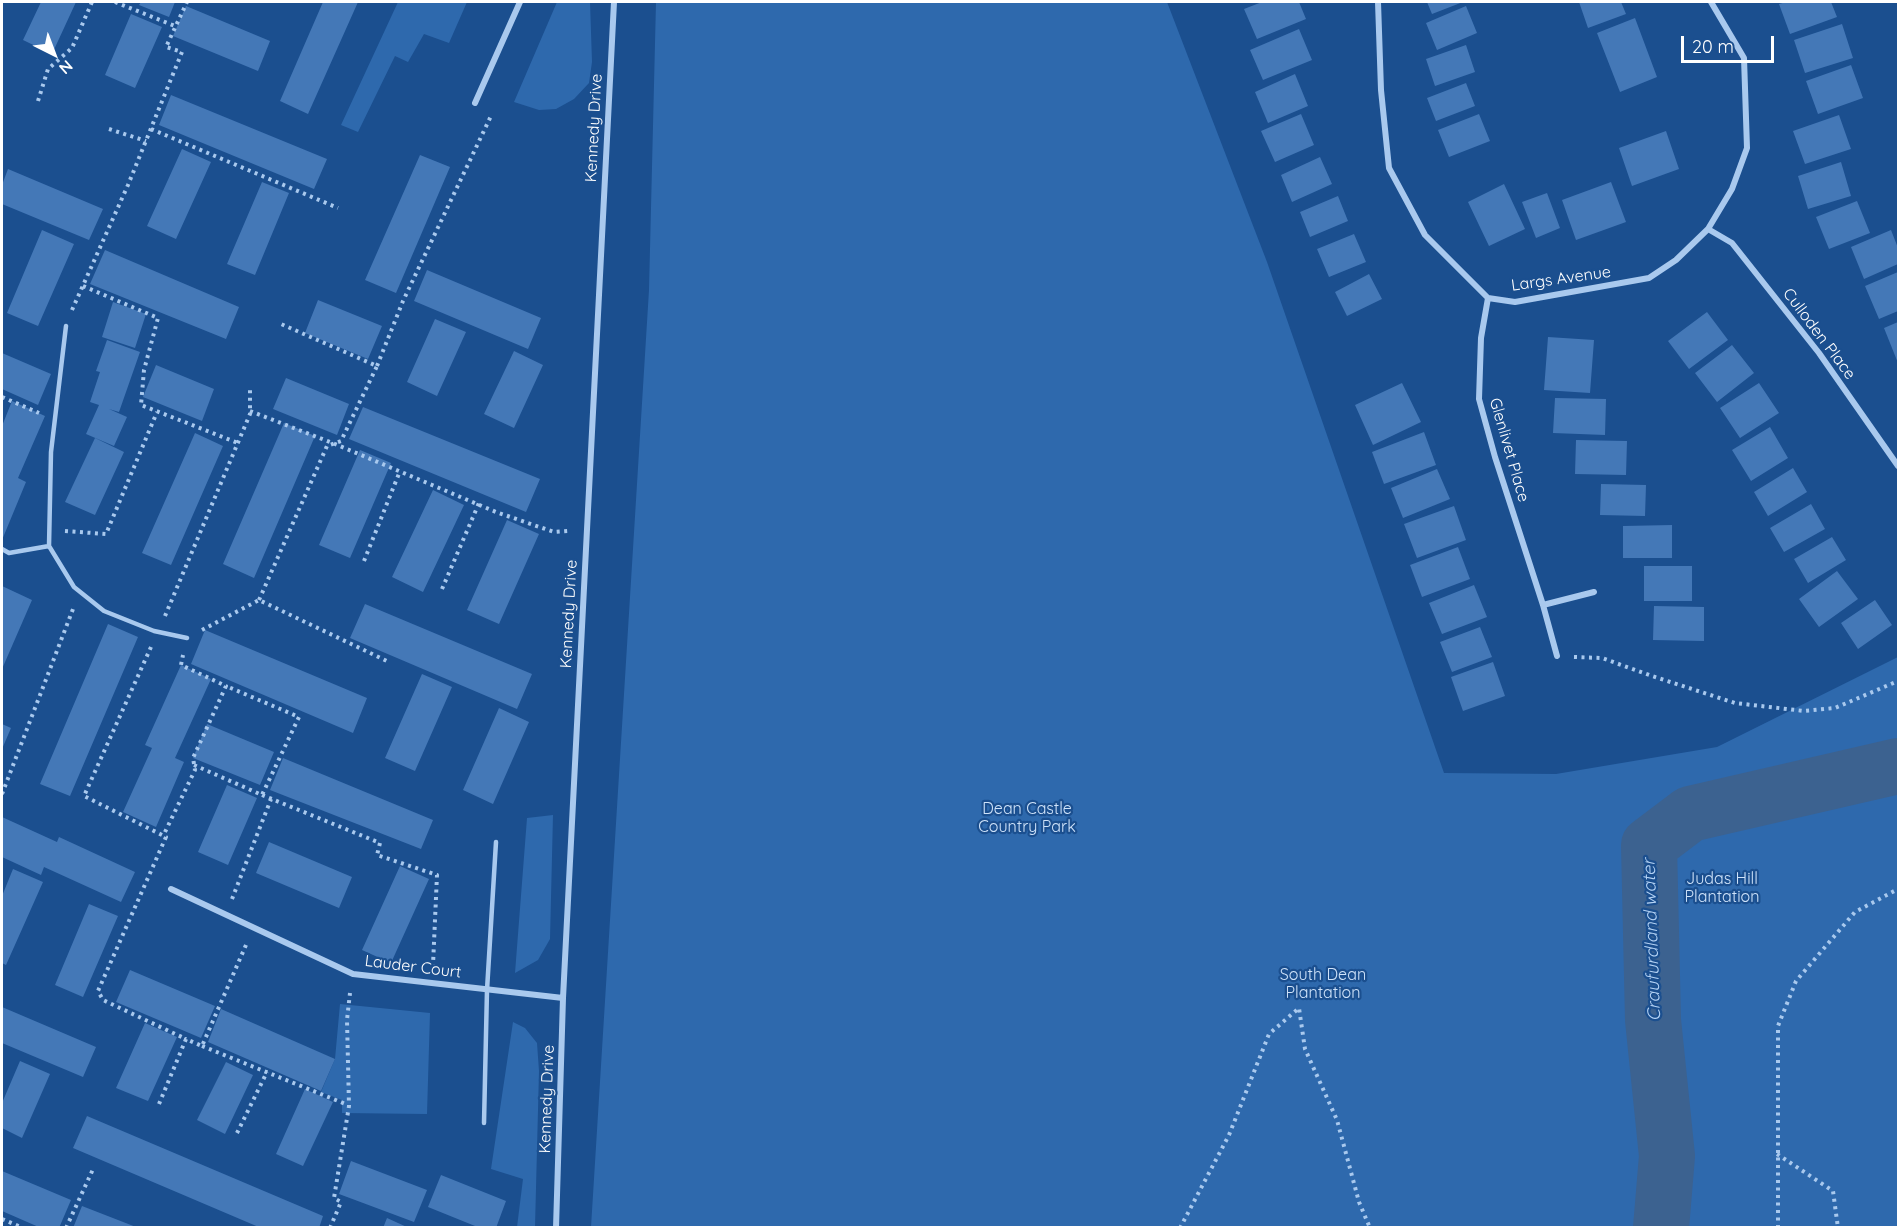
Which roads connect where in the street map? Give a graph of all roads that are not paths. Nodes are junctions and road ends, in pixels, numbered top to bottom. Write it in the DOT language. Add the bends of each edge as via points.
graph roads {
  1 [pos="520,2"];
  2 [pos="614,2"];
  3 [pos="1378,2"];
  4 [pos="1711,2"];
  5 [pos="475,103"];
  6 [pos="1708,229"];
  7 [pos="1488,298"];
  8 [pos="66,326"];
  9 [pos="1899,466"];
  10 [pos="49,546"];
  11 [pos="2,549"];
  12 [pos="1594,592"];
  13 [pos="1543,605"];
  14 [pos="187,638"];
  15 [pos="1557,656"];
  16 [pos="496,842"];
  17 [pos="171,889"];
  18 [pos="487,990"];
  19 [pos="563,998"];
  20 [pos="483,1123"];
  21 [pos="556,1227"];
  1 -- 5 [label="street"];
  2 -- 19 [label="street, Kennedy Drive"];
  3 -- 7 [label="street, Largs Avenue" via="1389,168 1425,235"];
  4 -- 6 [label="street, Largs Avenue" via="1744,58 1747,148 1732,189"];
  6 -- 7 [label="street, Largs Avenue" via="1676,260 1649,278 1515,303"];
  6 -- 9 [label="street, Culloden Place" via="1732,243 1819,353"];
  7 -- 13 [label="street, Glenlivet Place" via="1481,338 1479,399"];
  8 -- 10 [label="lane" via="51,452"];
  10 -- 11 [label="lane" via="9,553"];
  10 -- 14 [label="lane" via="74,587 104,611"];
  12 -- 13 [label="street"];
  13 -- 15 [label="street, Glenlivet Place"];
  16 -- 18 [label="lane"];
  17 -- 18 [label="street, Lauder Court" via="353,974"];
  18 -- 19 [label="street, Lauder Court"];
  18 -- 20 [label="lane"];
  19 -- 21 [label="street, Kennedy Drive"];
}
